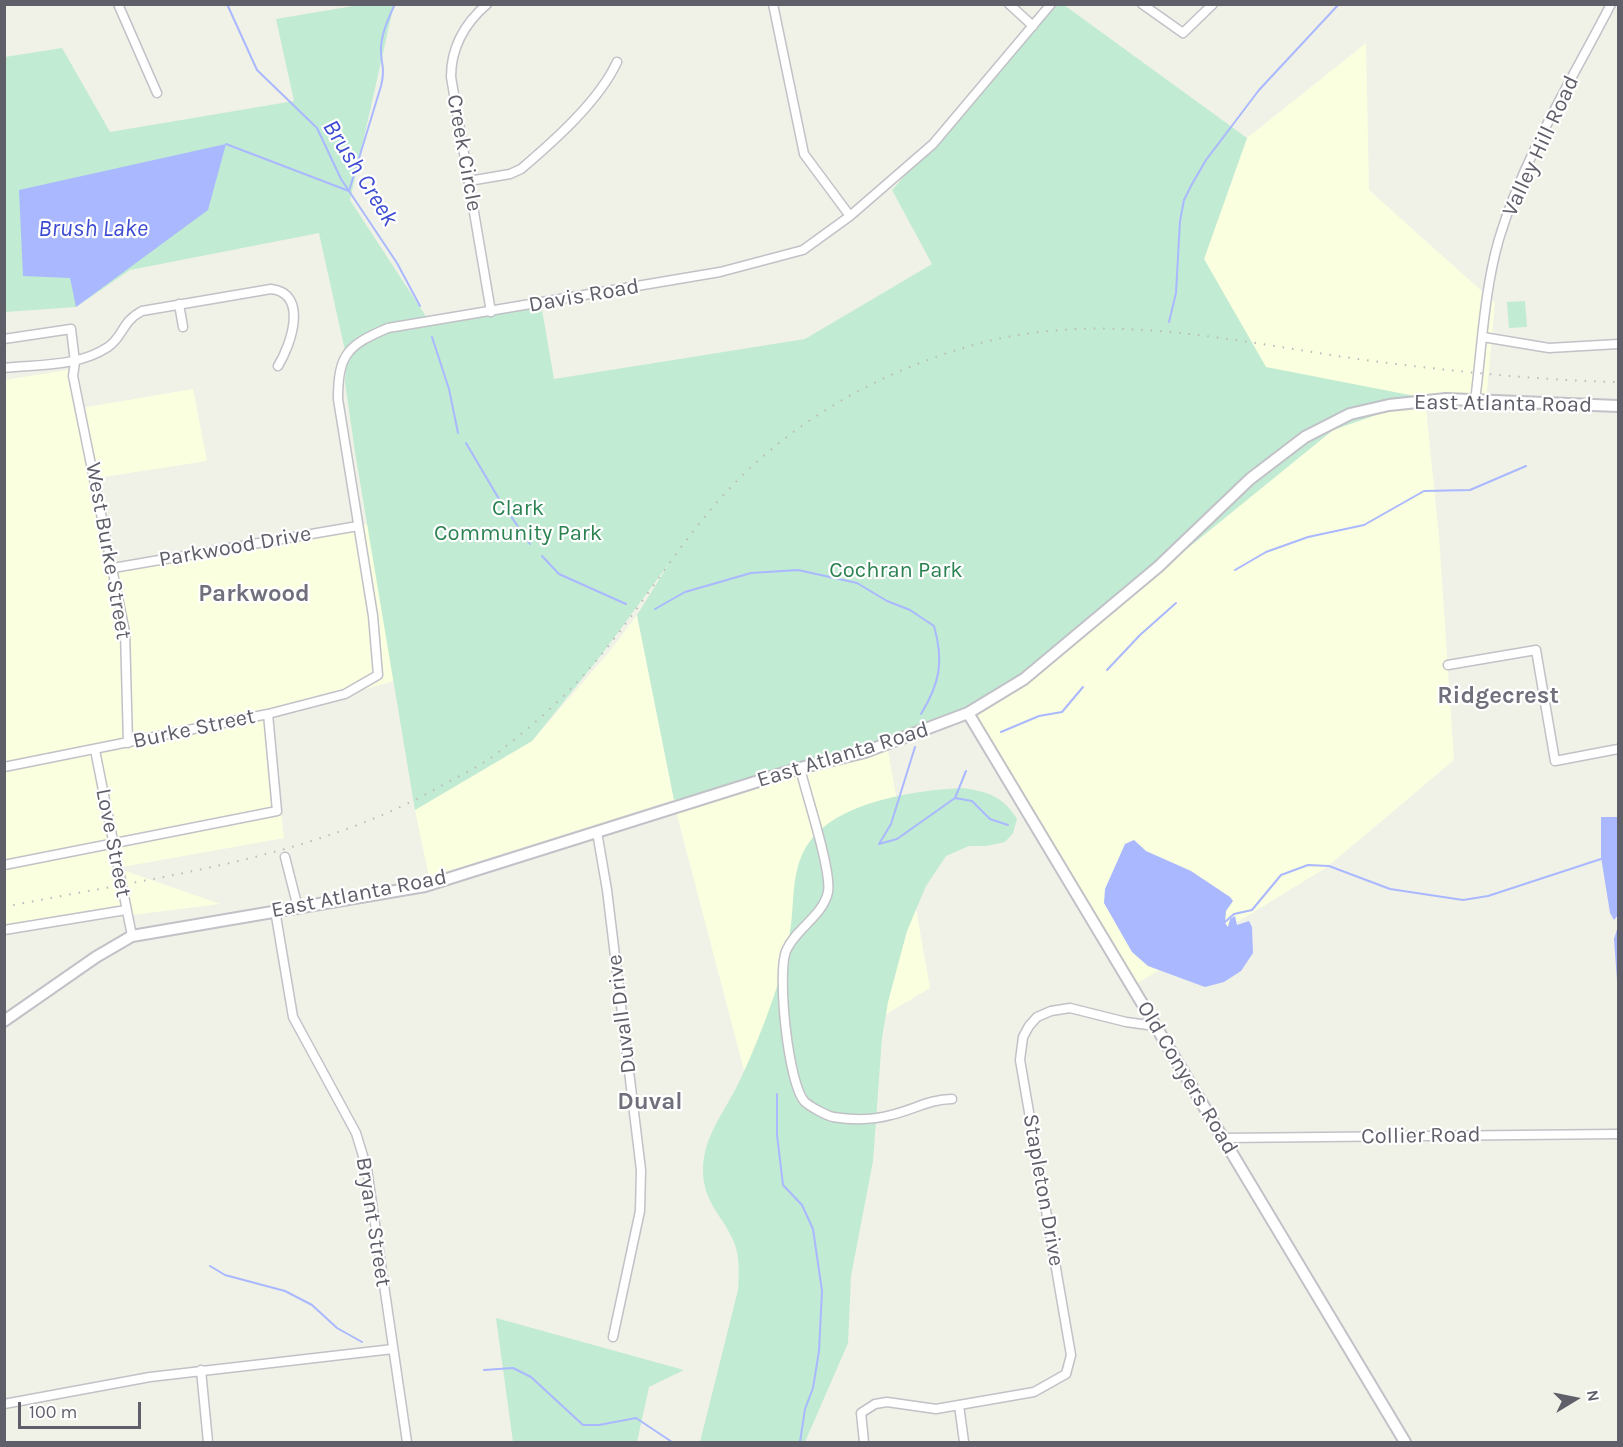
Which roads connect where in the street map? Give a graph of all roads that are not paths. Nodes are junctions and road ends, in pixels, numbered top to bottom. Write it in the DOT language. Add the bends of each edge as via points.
graph roads {
  1 [pos="117,4"];
  2 [pos="487,4"];
  3 [pos="773,4"];
  4 [pos="1009,4"];
  5 [pos="1051,4"];
  6 [pos="1142,4"];
  7 [pos="1213,4"];
  8 [pos="1611,4"];
  9 [pos="477,8"];
  10 [pos="1033,26"];
  11 [pos="617,62"];
  12 [pos="157,93"];
  13 [pos="470,181"];
  14 [pos="850,216"];
  15 [pos="179,304"];
  16 [pos="491,312"];
  17 [pos="183,327"];
  18 [pos="1484,337"];
  19 [pos="4,339"];
  20 [pos="1618,344"];
  21 [pos="75,362"];
  22 [pos="278,366"];
  23 [pos="4,368"];
  24 [pos="1475,401"];
  25 [pos="1618,406"];
  26 [pos="358,526"];
  27 [pos="113,568"];
  28 [pos="1448,665"];
  29 [pos="378,675"];
  30 [pos="968,713"];
  31 [pos="268,714"];
  32 [pos="128,743"];
  33 [pos="1618,749"];
  34 [pos="95,750"];
  35 [pos="4,767"];
  36 [pos="800,768"];
  37 [pos="597,832"];
  38 [pos="113,846"];
  39 [pos="285,857"];
  40 [pos="4,866"];
  41 [pos="298,908"];
  42 [pos="126,910"];
  43 [pos="275,910"];
  44 [pos="4,930"];
  45 [pos="132,936"];
  46 [pos="4,1022"];
  47 [pos="1155,1026"];
  48 [pos="952,1099"];
  49 [pos="1618,1134"];
  50 [pos="1224,1138"];
  51 [pos="613,1337"];
  52 [pos="393,1349"];
  53 [pos="201,1370"];
  54 [pos="4,1404"];
  55 [pos="958,1405"];
  56 [pos="208,1443"];
  57 [pos="407,1443"];
  58 [pos="864,1443"];
  59 [pos="964,1443"];
  60 [pos="1405,1443"];
  1 -- 12 [label="street"];
  2 -- 9 [label="street, Creek Circle"];
  3 -- 14 [label="street" via="804,154"];
  4 -- 10 [label="street"];
  5 -- 10 [label="street, Davis Road"];
  6 -- 7 [label="street" via="1183,33"];
  8 -- 18 [label="street, Valley Hill Road" via="1527,167 1507,216 1490,277"];
  9 -- 13 [label="street, Creek Circle" via="458,40 451,66"];
  10 -- 14 [label="street, Davis Road" via="933,144"];
  11 -- 13 [label="street" via="596,95 521,169"];
  13 -- 16 [label="street, Creek Circle"];
  14 -- 16 [label="street, Davis Road" via="803,250 720,272"];
  15 -- 17 [label="street"];
  15 -- 21 [label="street" via="155,307 132,316 108,347"];
  15 -- 22 [label="street" via="282,290 291,298 293,330 289,348"];
  16 -- 26 [label="street, Davis Road" via="388,328 360,340 344,356 338,374 338,399"];
  18 -- 20 [label="street" via="1549,348"];
  18 -- 24 [label="street, Valley Hill Road"];
  19 -- 21 [label="street, West Burke Street" via="71,329"];
  21 -- 23 [label="street"];
  21 -- 27 [label="street, West Burke Street" via="73,376"];
  24 -- 25 [label="street, East Atlanta Road"];
  24 -- 30 [label="street, East Atlanta Road" via="1422,401 1371,408 1305,437 1250,479 1158,567 1024,679"];
  26 -- 27 [label="street, Parkwood Drive"];
  26 -- 29 [label="street, Davis Road"];
  27 -- 32 [label="street, West Burke Street" via="126,642"];
  28 -- 33 [label="street" via="1536,650 1555,761"];
  29 -- 31 [label="street, Burke Street" via="345,694"];
  30 -- 36 [label="street, East Atlanta Road" via="865,752"];
  30 -- 47 [label="street, Old Conyers Road"];
  31 -- 32 [label="street, Burke Street"];
  31 -- 38 [label="street" via="277,811"];
  32 -- 34 [label="street, Burke Street"];
  34 -- 35 [label="street, Burke Street"];
  34 -- 38 [label="street, Love Street"];
  36 -- 37 [label="street, East Atlanta Road"];
  36 -- 48 [label="street" via="827,869 828,891 824,902 793,937 783,965 782,996 793,1072 804,1101 830,1117 866,1120 936,1099"];
  37 -- 41 [label="street, East Atlanta Road" via="425,886"];
  37 -- 51 [label="street, Duvall Drive" via="641,1170 638,1223"];
  38 -- 40 [label="street"];
  38 -- 42 [label="street, Love Street"];
  39 -- 41 [label="street"];
  41 -- 43 [label="street, East Atlanta Road"];
  42 -- 44 [label="street"];
  42 -- 45 [label="street, Love Street"];
  43 -- 45 [label="street, East Atlanta Road"];
  43 -- 52 [label="street, Bryant Street" via="293,1017 356,1133 367,1169"];
  45 -- 46 [label="street, East Atlanta Road"];
  47 -- 50 [label="street, Old Conyers Road"];
  47 -- 55 [label="street, Stapleton Drive" via="1070,1008 1036,1017 1023,1037 1020,1060 1071,1355 1066,1374 1034,1392"];
  49 -- 50 [label="street, Collier Road"];
  50 -- 60 [label="street, Old Conyers Road"];
  52 -- 53 [label="street"];
  52 -- 57 [label="street, Bryant Street"];
  53 -- 54 [label="street"];
  53 -- 56 [label="street"];
  55 -- 58 [label="street, Stapleton Drive" via="936,1409 875,1404 861,1413"];
  55 -- 59 [label="street"];
}
